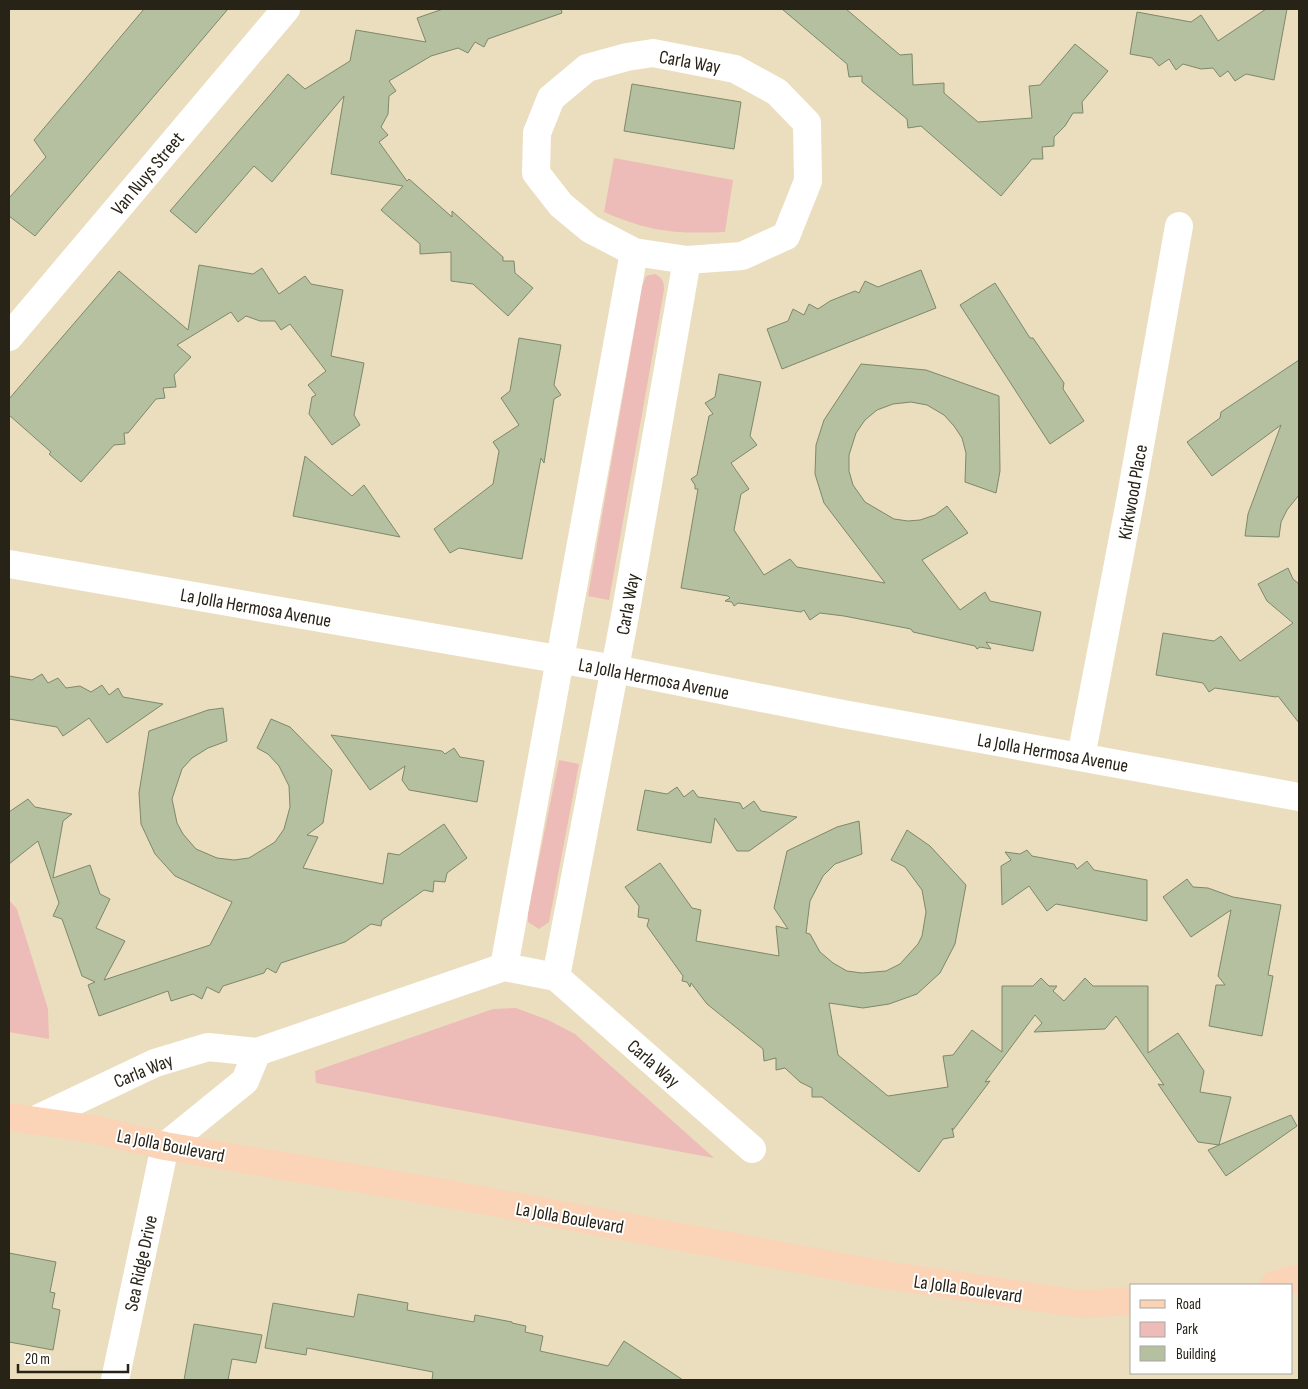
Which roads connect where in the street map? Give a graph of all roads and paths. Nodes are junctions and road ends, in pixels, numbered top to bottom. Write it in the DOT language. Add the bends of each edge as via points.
graph roads {
  1 [pos="286,9"];
  2 [pos="1179,226"];
  3 [pos="634,252"];
  4 [pos="687,260"];
  5 [pos="9,337"];
  6 [pos="9,564"];
  7 [pos="561,660"];
  8 [pos="615,669"];
  9 [pos="1081,756"];
  10 [pos="1299,797"];
  11 [pos="504,967"];
  12 [pos="556,977"];
  13 [pos="257,1052"];
  14 [pos="9,1117"];
  15 [pos="35,1120"];
  16 [pos="165,1146"];
  17 [pos="752,1149"];
  18 [pos="1299,1278"];
  19 [pos="1278,1284"];
  20 [pos="1130,1301"];
  21 [pos="115,1380"];
  1 -- 5 [label="street, Van Nuys Street"];
  2 -- 9 [label="street, Kirkwood Place"];
  3 -- 4 [label="street, Carla Way"];
  3 -- 4 [label="street, Carla Way" via="590,229 560,205 536,173 538,133 551,98 587,68 653,53 735,69 776,92 807,123 808,181 786,236 742,256"];
  3 -- 7 [label="street"];
  4 -- 8 [label="street, Carla Way"];
  6 -- 7 [label="street, La Jolla Hermosa Avenue"];
  7 -- 8 [label="street, La Jolla Hermosa Avenue"];
  7 -- 11 [label="street"];
  8 -- 9 [label="street, La Jolla Hermosa Avenue"];
  8 -- 12 [label="street, Carla Way"];
  9 -- 10 [label="street, La Jolla Hermosa Avenue"];
  11 -- 12 [label="street, Carla Way"];
  11 -- 13 [label="street, Carla Way"];
  12 -- 17 [label="street, Carla Way"];
  13 -- 15 [label="street, Carla Way" via="208,1047 155,1063"];
  13 -- 16 [label="street" via="245,1081"];
  14 -- 15 [label="main road, La Jolla Boulevard"];
  15 -- 16 [label="main road, La Jolla Boulevard" via="94,1129"];
  16 -- 20 [label="main road, La Jolla Boulevard" via="448,1194 885,1276 1082,1304"];
  16 -- 21 [label="street, Sea Ridge Drive"];
  18 -- 19 [label="main road"];
}
